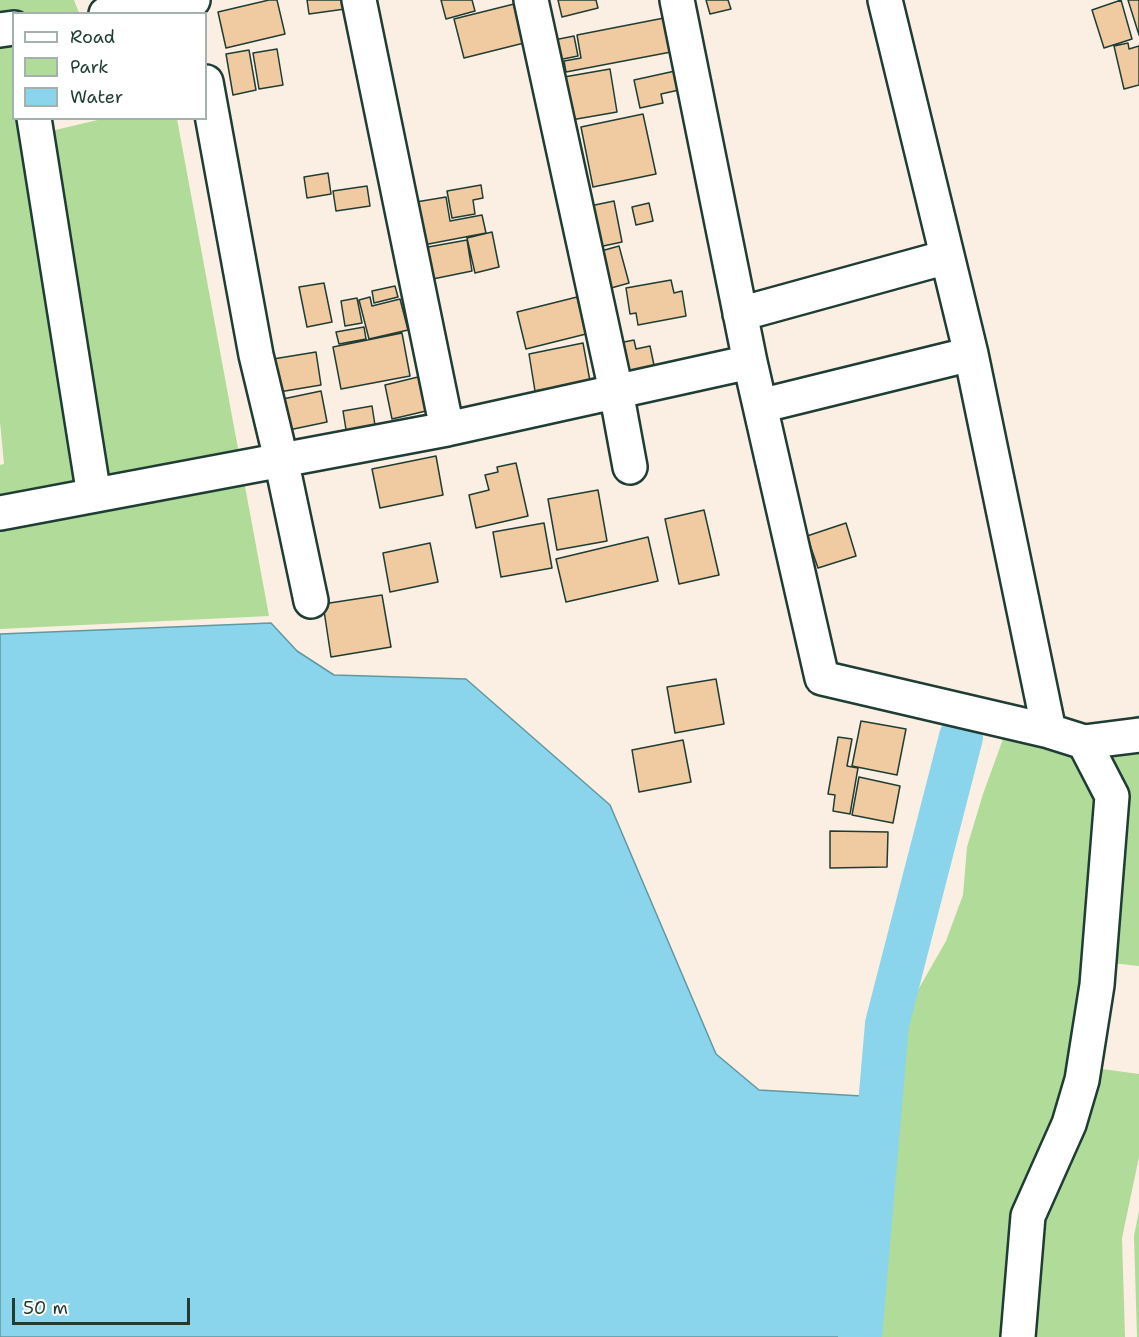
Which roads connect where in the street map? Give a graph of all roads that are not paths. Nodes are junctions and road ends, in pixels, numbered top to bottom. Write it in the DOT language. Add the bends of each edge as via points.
graph roads {
  1 [pos="192,0"];
  2 [pos="358,0"];
  3 [pos="531,0"];
  4 [pos="677,0"];
  5 [pos="885,0"];
  6 [pos="118,12"];
  7 [pos="207,87"];
  8 [pos="34,120"];
  9 [pos="947,257"];
  10 [pos="740,314"];
  11 [pos="971,354"];
  12 [pos="750,362"];
  13 [pos="616,392"];
  14 [pos="760,406"];
  15 [pos="447,429"];
  16 [pos="281,459"];
  17 [pos="630,467"];
  18 [pos="92,483"];
  19 [pos="0,513"];
  20 [pos="311,601"];
  21 [pos="1049,731"];
  22 [pos="1139,735"];
  23 [pos="1084,742"];
  24 [pos="1018,1337"];
  1 -- 6 [label="street"];
  2 -- 15 [label="street"];
  3 -- 13 [label="street"];
  4 -- 10 [label="street"];
  5 -- 9 [label="street"];
  7 -- 16 [label="street" via="256,355"];
  8 -- 18 [label="street"];
  9 -- 10 [label="street"];
  9 -- 11 [label="street"];
  10 -- 12 [label="street"];
  11 -- 14 [label="street"];
  11 -- 21 [label="street"];
  12 -- 13 [label="street"];
  12 -- 14 [label="street"];
  13 -- 15 [label="street"];
  13 -- 17 [label="street"];
  14 -- 21 [label="street" via="822,678"];
  15 -- 16 [label="street"];
  16 -- 19 [label="street"];
  16 -- 20 [label="street"];
  21 -- 23 [label="street"];
  22 -- 23 [label="street"];
  23 -- 24 [label="street" via="1112,796 1097,985 1076,1102 1028,1216"];
}
